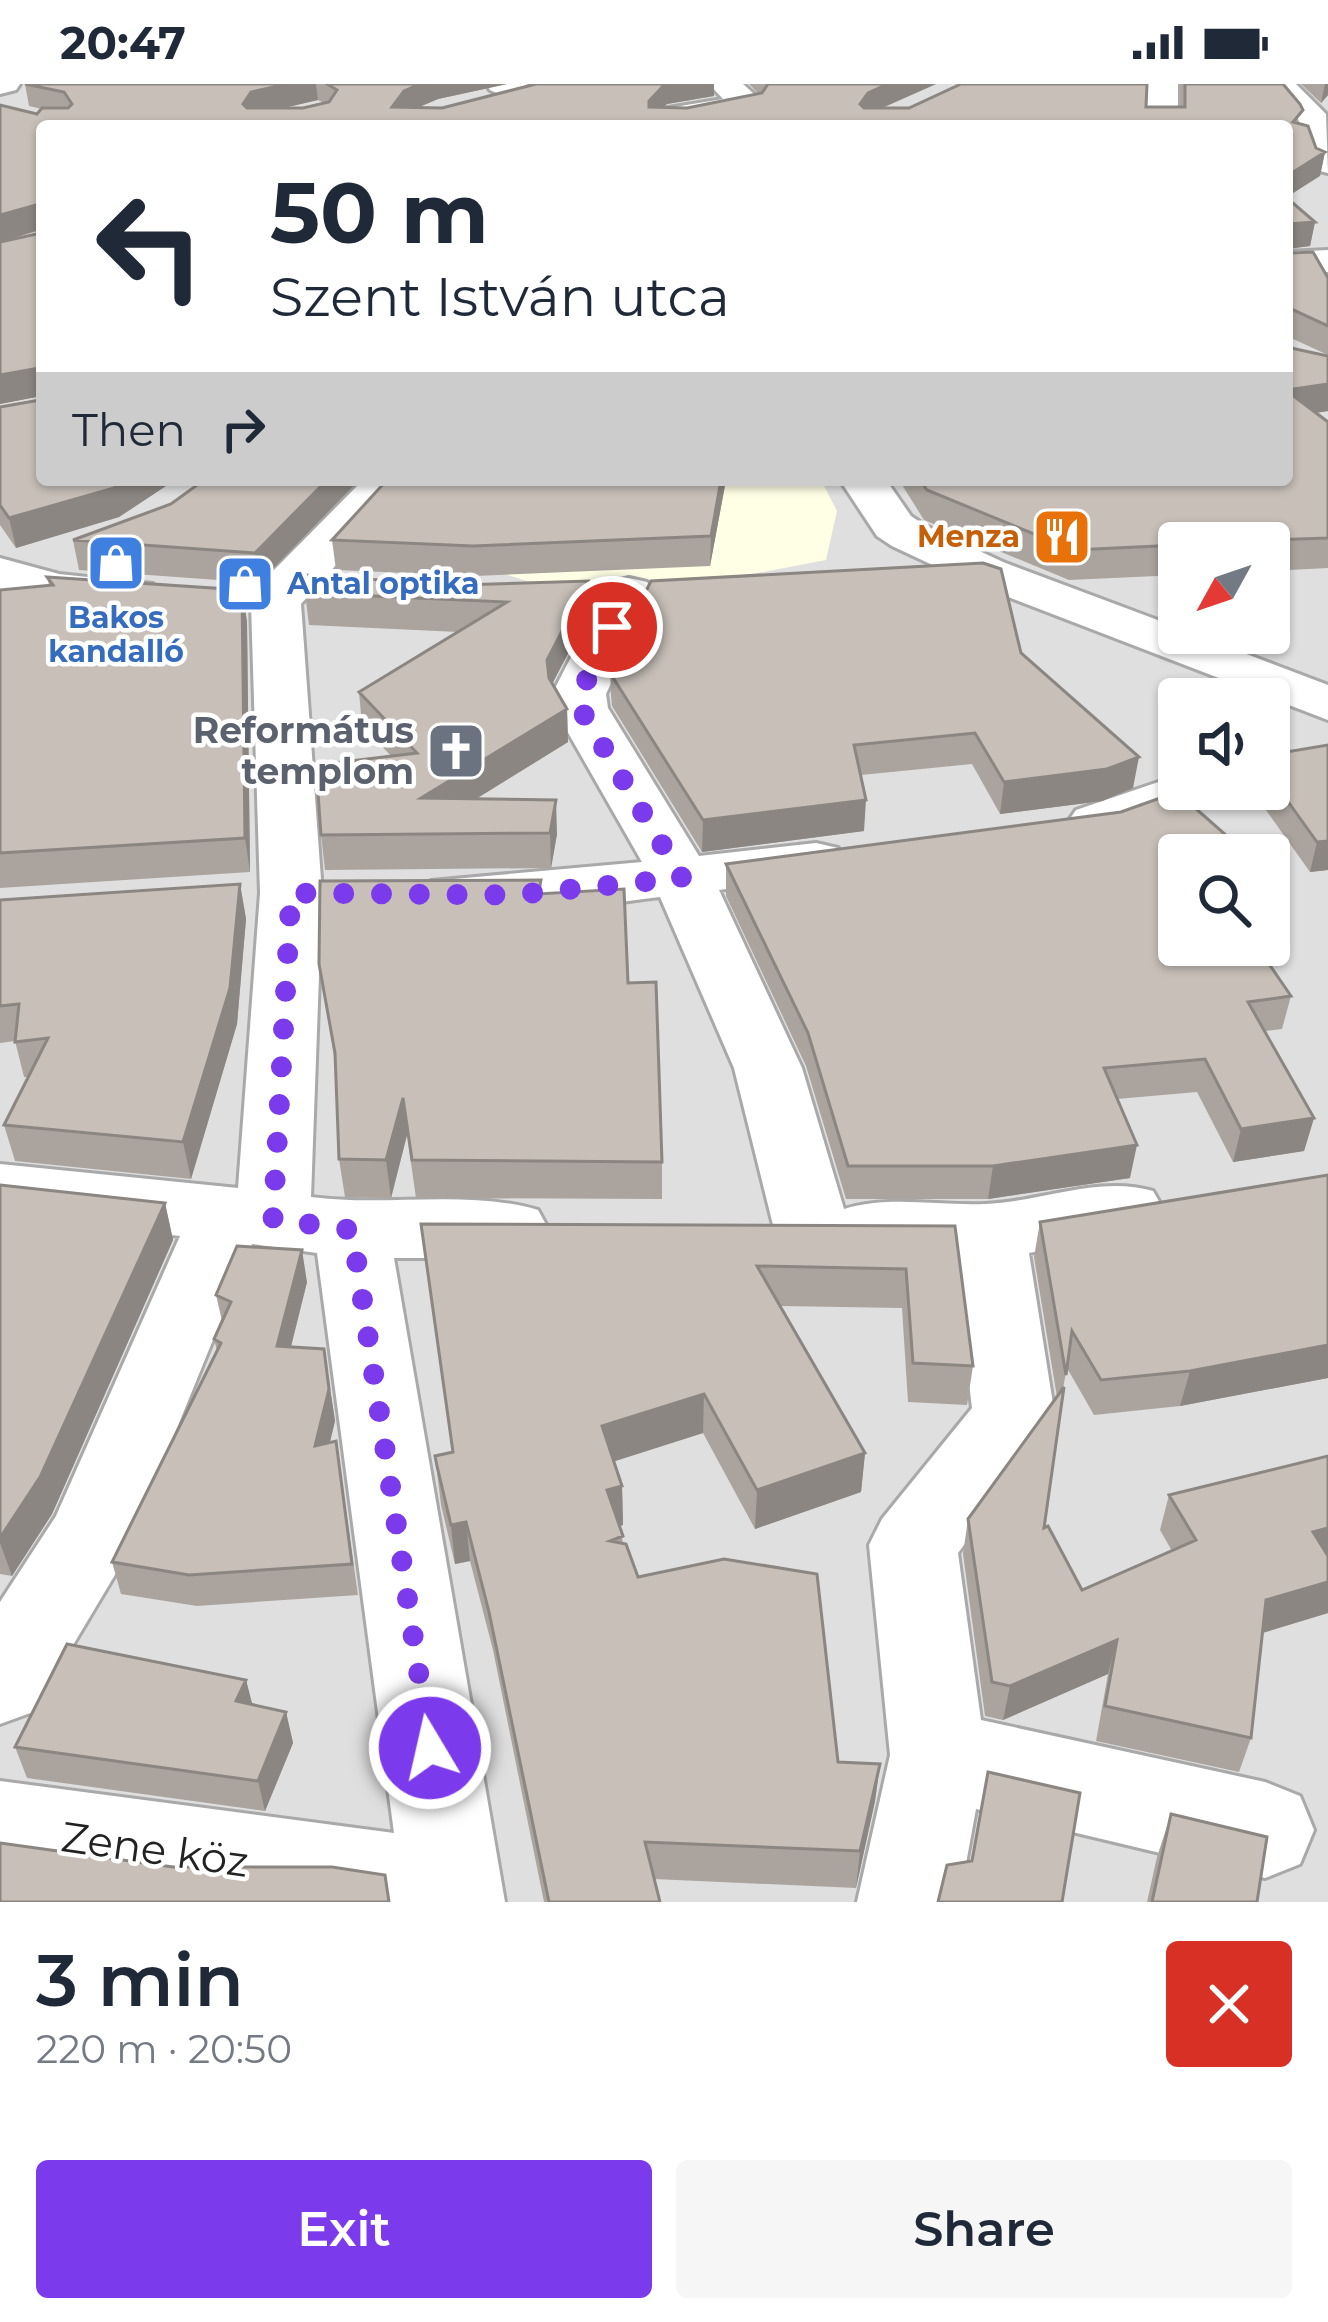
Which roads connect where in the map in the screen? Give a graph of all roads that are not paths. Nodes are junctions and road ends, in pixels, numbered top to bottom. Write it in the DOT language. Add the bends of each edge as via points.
graph roads {
  1 [pos="569,84"];
  2 [pos="724,84"];
  3 [pos="1163,84"];
  4 [pos="1279,84"];
  5 [pos="510,89"];
  6 [pos="476,105"];
  7 [pos="580,120"];
  8 [pos="674,120"];
  9 [pos="1162,120"];
  10 [pos="1328,163"];
  11 [pos="1328,261"];
  12 [pos="1293,263"];
  13 [pos="382,486"];
  14 [pos="867,486"];
  15 [pos="78,548"];
  16 [pos="986,572"];
  17 [pos="0,573"];
  18 [pos="877,575"];
  19 [pos="342,591"];
  20 [pos="629,592"];
  21 [pos="246,597"];
  22 [pos="1223,678"];
  23 [pos="1290,717"];
  24 [pos="1322,736"];
  25 [pos="1158,803"];
  26 [pos="1046,830"];
  27 [pos="864,854"];
  28 [pos="682,878"];
  29 [pos="318,894"];
  30 [pos="0,1190"];
  31 [pos="1187,1201"];
  32 [pos="250,1216"];
  33 [pos="582,1229"];
  34 [pos="352,1230"];
  35 [pos="988,1232"];
  36 [pos="0,1682"];
  37 [pos="938,1755"];
  38 [pos="0,1828"];
  39 [pos="1265,1830"];
  40 [pos="453,1896"];
  41 [pos="908,1902"];
  1 -- 5 [label="street"];
  2 -- 8 [label="street" via="749,104"];
  3 -- 9 [label="street"];
  4 -- 10 [label="street" via="1316,121"];
  5 -- 6 [label="street"];
  5 -- 7 [label="street"];
  11 -- 12 [label="street"];
  13 -- 21 [label="street"];
  14 -- 16 [label="street" via="894,526"];
  15 -- 17 [label="street"];
  16 -- 18 [label="street"];
  16 -- 22 [label="street"];
  17 -- 21 [label="street" via="56,589"];
  19 -- 21 [label="street"];
  20 -- 28 [label="street" via="580,708"];
  21 -- 29 [label="street"];
  23 -- 24 [label="street"];
  25 -- 26 [label="street" via="1114,821"];
  27 -- 28 [label="street"];
  28 -- 29 [label="street" via="512,895"];
  28 -- 35 [label="street" via="768,1068 778,1229"];
  29 -- 32 [label="street"];
  30 -- 32 [label="street"];
  31 -- 35 [label="street"];
  32 -- 34 [label="street"];
  32 -- 36 [label="street" via="91,1537"];
  33 -- 34 [label="street"];
  34 -- 40 [label="street"];
  35 -- 37 [label="street" via="1014,1417 913,1545"];
  37 -- 39 [label="street"];
  37 -- 41 [label="street"];
  38 -- 40 [label="street, Zene köz"];
}
